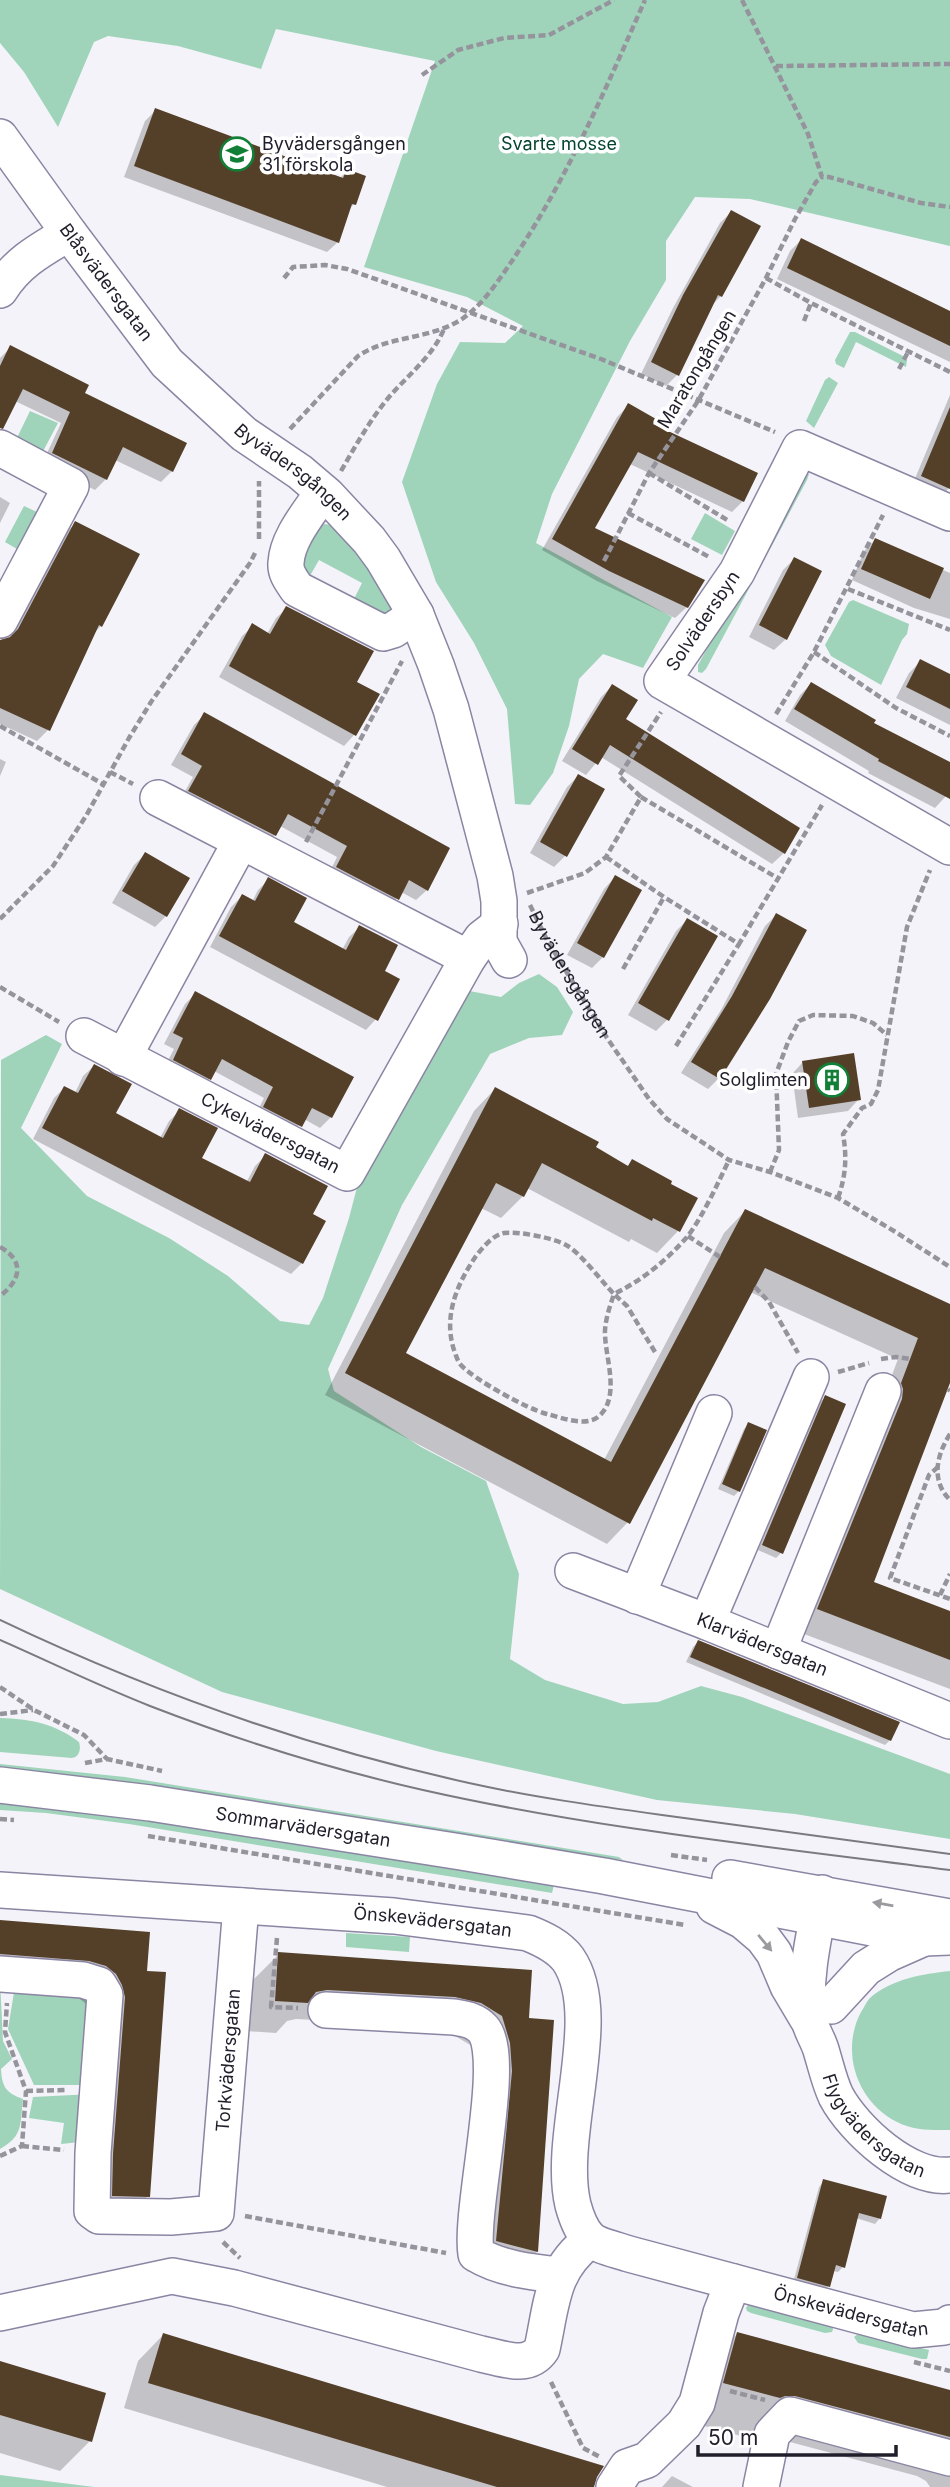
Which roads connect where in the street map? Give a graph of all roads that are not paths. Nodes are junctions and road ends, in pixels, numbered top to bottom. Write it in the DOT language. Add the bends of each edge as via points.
graph roads {
  1 [pos="0,137"];
  2 [pos="69,233"];
  3 [pos="0,290"];
  4 [pos="224,417"];
  5 [pos="0,449"];
  6 [pos="330,485"];
  7 [pos="950,513"];
  8 [pos="0,620"];
  9 [pos="404,623"];
  10 [pos="144,790"];
  11 [pos="241,841"];
  12 [pos="947,846"];
  13 [pos="499,924"];
  14 [pos="468,958"];
  15 [pos="509,960"];
  16 [pos="84,1036"];
  17 [pos="123,1058"];
  18 [pos="811,1377"];
  19 [pos="883,1391"];
  20 [pos="714,1413"];
  21 [pos="573,1571"];
  22 [pos="637,1596"];
  23 [pos="706,1622"];
  24 [pos="778,1651"];
  25 [pos="950,1721"];
  26 [pos="0,1785"];
  27 [pos="604,1876"];
  28 [pos="0,1890"];
  29 [pos="688,1894"];
  30 [pos="241,1906"];
  31 [pos="832,1908"];
  32 [pos="941,1930"];
  33 [pos="4,1974"];
  34 [pos="326,2010"];
  35 [pos="820,2024"];
  36 [pos="950,2175"];
  37 [pos="590,2240"];
  38 [pos="559,2275"];
  39 [pos="733,2282"];
  40 [pos="0,2313"];
  41 [pos="948,2330"];
  42 [pos="950,2458"];
  43 [pos="621,2477"];
  44 [pos="761,2487"];
  1 -- 2 [label="street, Blåsvädersgatan"];
  2 -- 3 [label="street" via="28,257"];
  2 -- 4 [label="street, Blåsvädersgatan" via="167,363"];
  4 -- 6 [label="street, Byvädersgången" via="278,445"];
  5 -- 8 [label="street" via="71,486"];
  6 -- 9 [label="street, Byvädersgången" via="396,579"];
  6 -- 9 [label="street" via="289,547 285,565 289,578 297,589 374,630 383,633"];
  7 -- 12 [label="street, Solvädersbyn" via="800,448 737,572 662,681"];
  9 -- 13 [label="street, Byvädersgången" via="436,665 454,722 495,876"];
  10 -- 11 [label="street"];
  11 -- 14 [label="street"];
  11 -- 17 [label="street"];
  13 -- 14 [label="street, Cykelvädersgatan"];
  13 -- 15 [label="street, Byvädersgången" via="499,942"];
  14 -- 17 [label="street, Cykelvädersgatan" via="347,1173"];
  16 -- 17 [label="street, Cykelvädersgatan"];
  18 -- 23 [label="street"];
  19 -- 24 [label="street"];
  20 -- 22 [label="street"];
  21 -- 22 [label="street, Klarvädersgatan"];
  22 -- 23 [label="street, Klarvädersgatan"];
  23 -- 24 [label="street, Klarvädersgatan"];
  24 -- 25 [label="street, Klarvädersgatan"];
  26 -- 27 [label="street, Sommarvädersgatan" via="150,1803"];
  27 -- 29 [label="street, Sommarvädersgatan"];
  27 -- 31 [label="street, Sommarvädersgatan" via="698,1873"];
  28 -- 30 [label="street, Önskevädersgatan"];
  29 -- 31 [label="street, Sommarvädersgatan"];
  29 -- 35 [label="street, one-way" via="743,1921 763,1938 788,1986"];
  30 -- 33 [label="street, Torkvädersgatan" via="205,2214 99,2216 92,2210 106,2001 99,1984"];
  30 -- 37 [label="street, Önskevädersgatan" via="394,1916 528,1933 548,1941 566,1956 577,1974 583,2025 568,2185 576,2218"];
  31 -- 32 [label="street, Sommarvädersgatan"];
  31 -- 35 [label="street, Flygvädersgatan" via="808,1987"];
  32 -- 35 [label="street" via="866,1968"];
  34 -- 38 [label="street" via="470,2019 484,2030 492,2049 475,2254 505,2267"];
  35 -- 36 [label="street, Flygvädersgatan" via="827,2073 837,2098 866,2133 896,2160 918,2171"];
  37 -- 38 [label="street" via="576,2250"];
  37 -- 39 [label="street, Önskevädersgatan"];
  38 -- 40 [label="street" via="541,2349 528,2361 481,2354 234,2287 172,2276"];
  39 -- 41 [label="street, Önskevädersgatan" via="913,2330"];
  39 -- 43 [label="street" via="697,2403 684,2424 647,2460"];
  42 -- 44 [label="street" via="790,2415 772,2434"];
}
